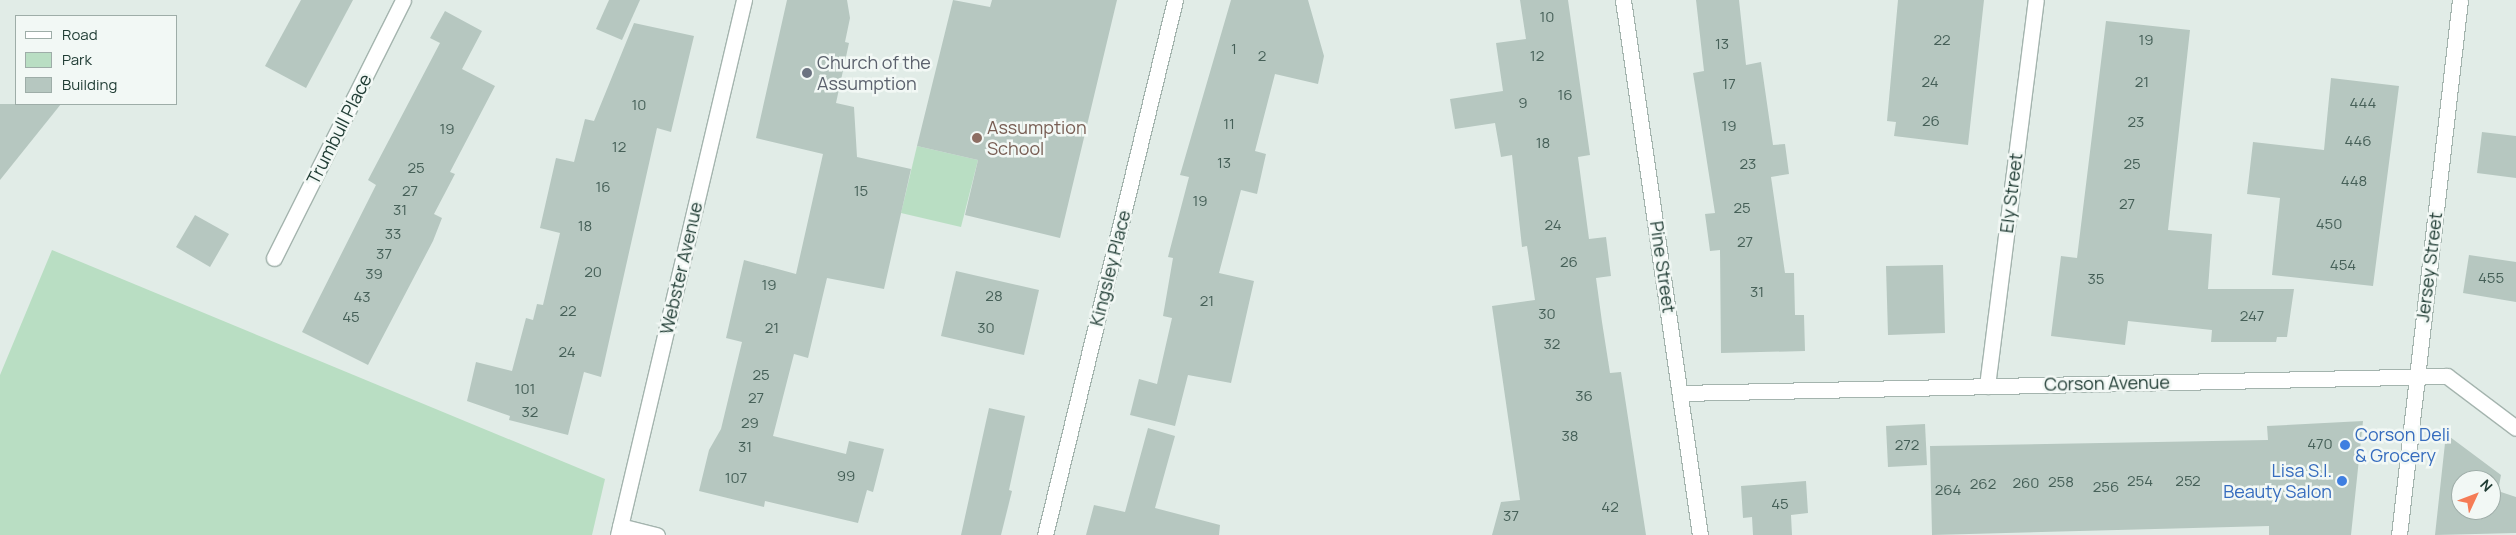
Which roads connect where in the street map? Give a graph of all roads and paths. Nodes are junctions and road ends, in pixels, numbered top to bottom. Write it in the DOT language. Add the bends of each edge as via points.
graph roads {
  1 [pos="404,0"];
  2 [pos="744,0"];
  3 [pos="1175,0"];
  4 [pos="1623,0"];
  5 [pos="2036,0"];
  6 [pos="2460,0"];
  7 [pos="274,258"];
  8 [pos="2416,376"];
  9 [pos="1987,386"];
  10 [pos="1681,392"];
  11 [pos="2516,428"];
  12 [pos="619,531"];
  13 [pos="657,535"];
  14 [pos="1045,535"];
  15 [pos="1700,535"];
  16 [pos="2398,535"];
  1 -- 7 [label="street, Trumbull Place"];
  2 -- 12 [label="street, Webster Avenue"];
  3 -- 14 [label="street, Kingsley Place"];
  4 -- 10 [label="street, Pine Street"];
  5 -- 9 [label="street, Ely Street"];
  6 -- 8 [label="street, Jersey Street"];
  8 -- 9 [label="street, Corson Avenue"];
  8 -- 11 [label="street, Corson Avenue" via="2447,376"];
  8 -- 16 [label="street, Jersey Street"];
  9 -- 10 [label="street, Corson Avenue"];
  10 -- 15 [label="street, Pine Street"];
  12 -- 13 [label="street"];
}
